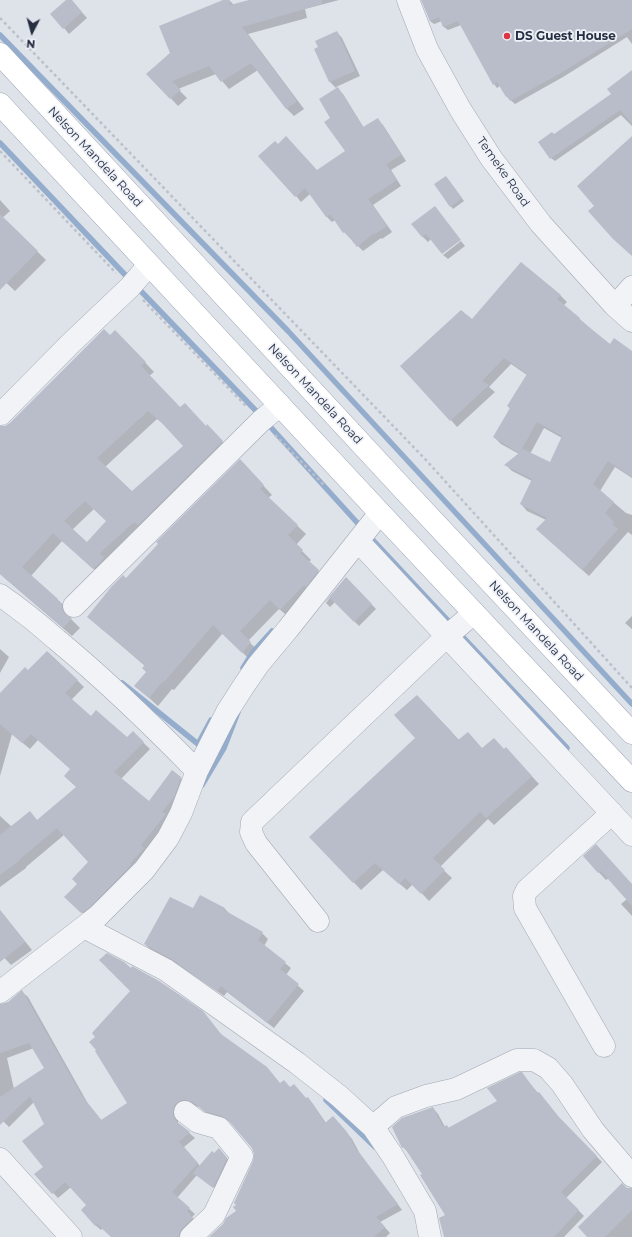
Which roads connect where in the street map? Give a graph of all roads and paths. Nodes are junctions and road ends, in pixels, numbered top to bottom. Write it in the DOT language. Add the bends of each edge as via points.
graph roads {
  1 [pos="408,0"];
  2 [pos="0,18"];
  3 [pos="0,54"];
  4 [pos="0,104"];
  5 [pos="0,151"];
  6 [pos="149,264"];
  7 [pos="130,287"];
  8 [pos="632,287"];
  9 [pos="615,306"];
  10 [pos="632,321"];
  11 [pos="280,405"];
  12 [pos="1,414"];
  13 [pos="261,421"];
  14 [pos="328,489"];
  15 [pos="380,513"];
  16 [pos="358,540"];
  17 [pos="0,595"];
  18 [pos="74,606"];
  19 [pos="474,613"];
  20 [pos="448,636"];
  21 [pos="632,688"];
  22 [pos="632,733"];
  23 [pos="197,771"];
  24 [pos="632,781"];
  25 [pos="612,813"];
  26 [pos="632,835"];
  27 [pos="318,921"];
  28 [pos="84,927"];
  29 [pos="0,992"];
  30 [pos="604,1046"];
  31 [pos="185,1112"];
  32 [pos="374,1127"];
  33 [pos="0,1159"];
  34 [pos="632,1176"];
  35 [pos="71,1237"];
  36 [pos="191,1237"];
  37 [pos="430,1237"];
  1 -- 9 [label="street, Temeke Road" via="427,49 491,158 541,224"];
  2 -- 21 [label="path" via="426,460"];
  3 -- 22 [label="main road, Nelson Mandela Road"];
  4 -- 6 [label="main road"];
  5 -- 7 [label="path"];
  6 -- 7 [label="street"];
  6 -- 11 [label="main road"];
  7 -- 12 [label="street"];
  7 -- 13 [label="path"];
  8 -- 9 [label="street"];
  9 -- 10 [label="street, Temeke Road"];
  11 -- 13 [label="street"];
  11 -- 15 [label="main road"];
  13 -- 14 [label="path"];
  13 -- 18 [label="street"];
  15 -- 16 [label="street"];
  15 -- 19 [label="main road"];
  16 -- 20 [label="street"];
  16 -- 23 [label="street" via="258,665 227,712"];
  17 -- 23 [label="street" via="81,660 138,711"];
  19 -- 20 [label="street"];
  19 -- 24 [label="main road"];
  20 -- 25 [label="street"];
  20 -- 27 [label="street" via="252,822 251,832 256,843"];
  23 -- 28 [label="street" via="181,813 156,856 113,902"];
  25 -- 26 [label="street"];
  25 -- 30 [label="street" via="527,890 524,896 526,908"];
  28 -- 29 [label="street"];
  28 -- 32 [label="street" via="166,970 297,1063"];
  31 -- 36 [label="street" via="198,1122 219,1128 242,1156 214,1215"];
  32 -- 34 [label="street" via="396,1107 456,1088 517,1060 534,1060 548,1068 562,1084 594,1130"];
  32 -- 37 [label="street" via="425,1211"];
  33 -- 35 [label="street"];
}
